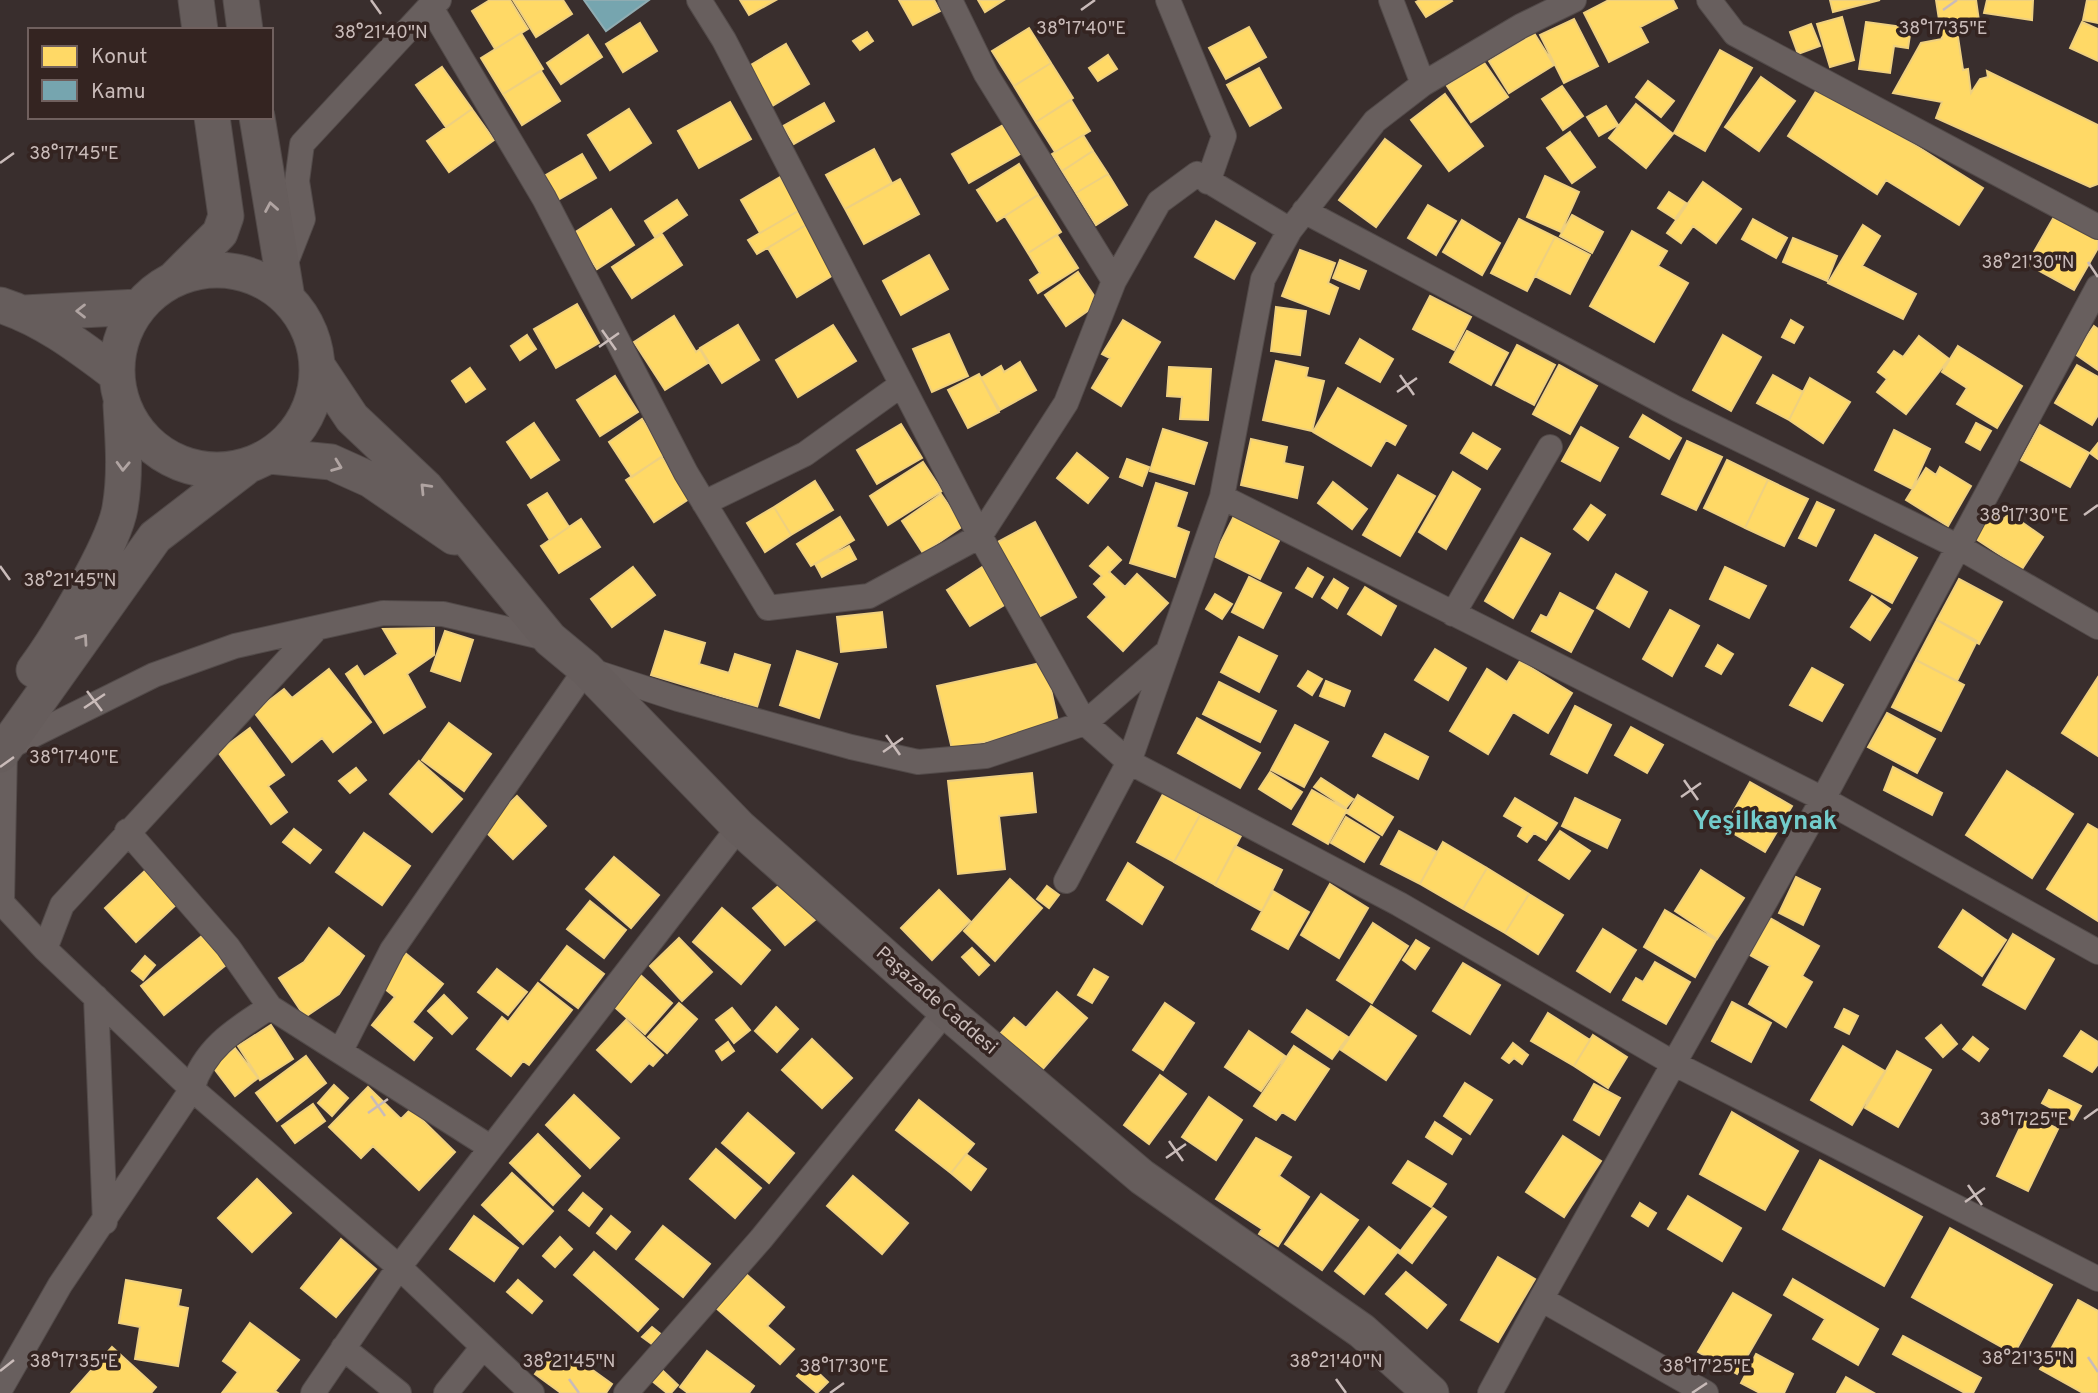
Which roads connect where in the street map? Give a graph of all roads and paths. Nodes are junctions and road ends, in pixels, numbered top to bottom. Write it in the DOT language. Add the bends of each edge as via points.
graph roads {
  1 [pos="196,0"];
  2 [pos="241,0"];
  3 [pos="699,0"];
  4 [pos="950,0"];
  5 [pos="1168,0"];
  6 [pos="1391,0"];
  7 [pos="1574,0"];
  8 [pos="1709,0"];
  9 [pos="434,3"];
  10 [pos="200,28"];
  11 [pos="245,28"];
  12 [pos="1423,84"];
  13 [pos="212,119"];
  14 [pos="257,119"];
  15 [pos="1209,182"];
  16 [pos="1297,220"];
  17 [pos="2098,227"];
  18 [pos="175,278"];
  19 [pos="1114,281"];
  20 [pos="285,284"];
  21 [pos="2098,287"];
  22 [pos="138,307"];
  23 [pos="12,309"];
  24 [pos="318,367"];
  25 [pos="901,385"];
  26 [pos="118,386"];
  27 [pos="1550,447"];
  28 [pos="258,461"];
  29 [pos="1222,497"];
  30 [pos="704,503"];
  31 [pos="980,536"];
  32 [pos="1957,546"];
  33 [pos="486,558"];
  34 [pos="1453,614"];
  35 [pos="2098,627"];
  36 [pos="317,628"];
  37 [pos="550,639"];
  38 [pos="1168,651"];
  39 [pos="586,669"];
  40 [pos="1085,723"];
  41 [pos="2,740"];
  42 [pos="1129,762"];
  43 [pos="1823,799"];
  44 [pos="739,827"];
  45 [pos="127,831"];
  46 [pos="1066,881"];
  47 [pos="45,949"];
  48 [pos="2098,952"];
  49 [pos="96,997"];
  50 [pos="270,1007"];
  51 [pos="946,1011"];
  52 [pos="341,1050"];
  53 [pos="1673,1063"];
  54 [pos="192,1089"];
  55 [pos="490,1147"];
  56 [pos="105,1222"];
  57 [pos="399,1266"];
  58 [pos="2098,1279"];
  59 [pos="1541,1299"];
  60 [pos="343,1348"];
  61 [pos="483,1348"];
  62 [pos="0,1390"];
  63 [pos="313,1393"];
  64 [pos="399,1393"];
  65 [pos="446,1393"];
  66 [pos="532,1393"];
  67 [pos="626,1393"];
  68 [pos="1431,1393"];
  69 [pos="1490,1393"];
  70 [pos="1706,1393"];
  1 -- 10 [label="street"];
  2 -- 11 [label="street"];
  3 -- 25 [label="street" via="724,40"];
  4 -- 19 [label="street" via="986,74"];
  5 -- 15 [label="street" via="1224,136"];
  6 -- 12 [label="street"];
  7 -- 12 [label="street"];
  8 -- 17 [label="street" via="1735,34"];
  9 -- 20 [label="street" via="302,144 297,181 303,219"];
  9 -- 30 [label="street" via="544,198"];
  12 -- 16 [label="street" via="1376,121"];
  13 -- 18 [label="street" via="226,216 220,233"];
  20 -- 14 [label="street, one-way"];
  15 -- 16 [label="street"];
  15 -- 19 [label="street" via="1197,174 1159,202"];
  16 -- 29 [label="street" via="1263,279"];
  16 -- 32 [label="street"];
  18 -- 20 [label="street" via="222,269"];
  18 -- 22 [label="street"];
  19 -- 31 [label="street" via="1066,402"];
  20 -- 24 [label="street" via="313,341"];
  21 -- 32 [label="street"];
  22 -- 23 [label="street, one-way"];
  22 -- 26 [label="street" via="121,339"];
  23 -- 26 [label="street" via="76,343"];
  24 -- 28 [label="street" via="306,418 290,439"];
  33 -- 24 [label="street, Paşazade Caddesi, one-way" via="426,488 352,418"];
  25 -- 30 [label="street" via="805,454"];
  25 -- 31 [label="street"];
  26 -- 28 [label="street" via="131,422 148,443 169,458 193,468 219,471"];
  26 -- 41 [label="street, one-way" via="124,464 120,510 101,555"];
  27 -- 34 [label="street"];
  28 -- 33 [label="street, one-way" via="331,462 361,476"];
  41 -- 28 [label="street, one-way" via="155,537"];
  29 -- 34 [label="street"];
  29 -- 38 [label="street"];
  30 -- 31 [label="street" via="768,608 869,596"];
  31 -- 40 [label="street"];
  32 -- 35 [label="street"];
  32 -- 43 [label="street"];
  33 -- 37 [label="street, Paşazade Caddesi"];
  34 -- 43 [label="street"];
  36 -- 37 [label="street" via="383,613 443,614"];
  36 -- 41 [label="street" via="235,646"];
  36 -- 45 [label="street"];
  37 -- 39 [label="street, Paşazade Caddesi"];
  38 -- 40 [label="street"];
  38 -- 42 [label="street"];
  39 -- 40 [label="street" via="850,747 918,762 986,756"];
  39 -- 44 [label="street, Paşazade Caddesi"];
  39 -- 52 [label="street" via="392,950"];
  40 -- 42 [label="street"];
  41 -- 47 [label="street" via="2,903"];
  42 -- 46 [label="street"];
  42 -- 53 [label="street" via="1399,904"];
  43 -- 48 [label="street"];
  43 -- 53 [label="street"];
  44 -- 51 [label="street, Paşazade Caddesi"];
  44 -- 55 [label="street"];
  45 -- 47 [label="street" via="62,905"];
  45 -- 50 [label="street" via="228,947"];
  47 -- 49 [label="street"];
  49 -- 54 [label="street"];
  49 -- 56 [label="street"];
  50 -- 52 [label="street"];
  50 -- 54 [label="street" via="225,1037 198,1068"];
  51 -- 67 [label="street" via="761,1239"];
  51 -- 68 [label="street, Paşazade Caddesi" via="1142,1177 1362,1331"];
  52 -- 55 [label="street"];
  53 -- 58 [label="street"];
  53 -- 59 [label="street"];
  54 -- 56 [label="street"];
  54 -- 57 [label="street"];
  55 -- 57 [label="street"];
  56 -- 62 [label="street" via="60,1285"];
  57 -- 60 [label="street"];
  57 -- 61 [label="street"];
  59 -- 69 [label="street"];
  59 -- 70 [label="street"];
  60 -- 63 [label="street"];
  60 -- 64 [label="street"];
  61 -- 65 [label="street"];
  61 -- 66 [label="street"];
}
